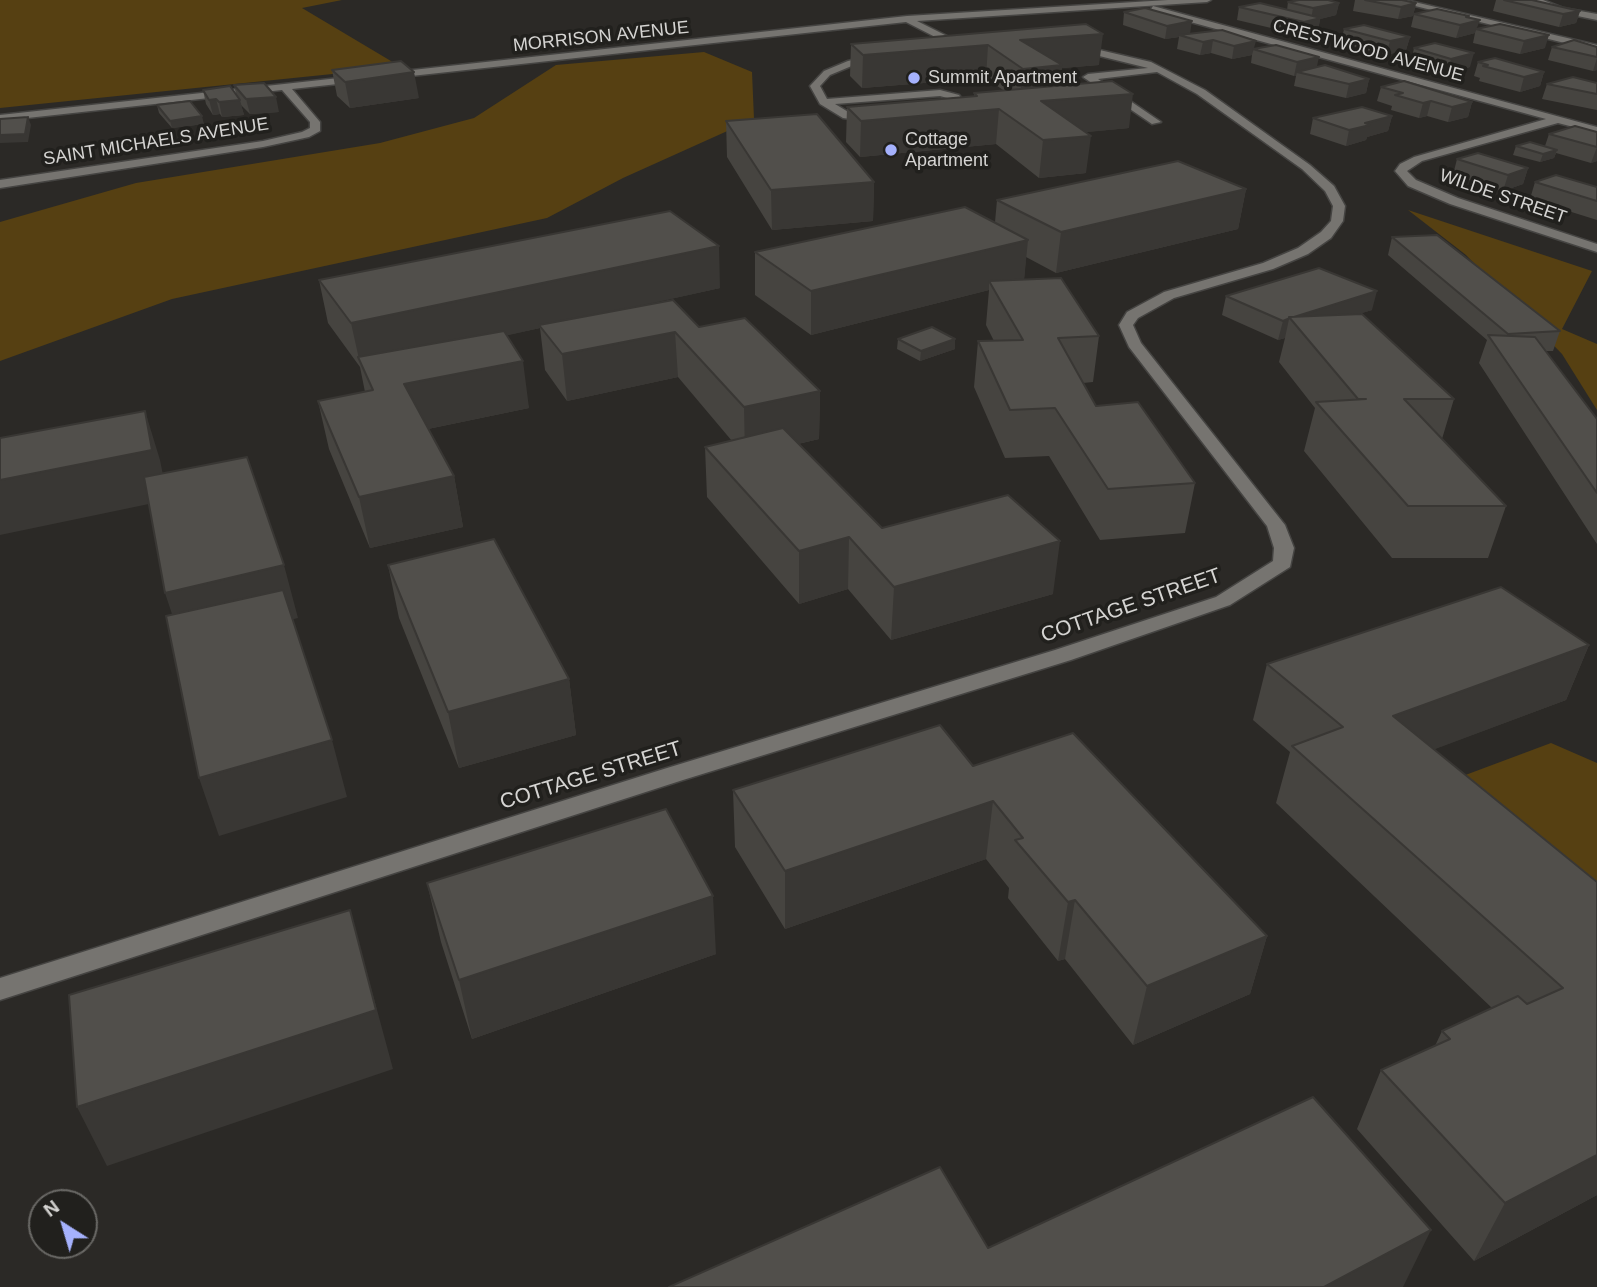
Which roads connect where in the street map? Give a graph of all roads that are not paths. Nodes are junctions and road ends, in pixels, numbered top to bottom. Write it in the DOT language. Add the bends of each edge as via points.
graph roads {
  1 [pos="1207,0"];
  2 [pos="1395,0"];
  3 [pos="1535,0"];
  4 [pos="1185,1"];
  5 [pos="1131,3"];
  6 [pos="1597,17"];
  7 [pos="906,19"];
  8 [pos="1597,39"];
  9 [pos="1567,41"];
  10 [pos="980,43"];
  11 [pos="1055,45"];
  12 [pos="1597,48"];
  13 [pos="893,55"];
  14 [pos="1161,70"];
  15 [pos="286,88"];
  16 [pos="824,102"];
  17 [pos="940,112"];
  18 [pos="889,117"];
  19 [pos="0,118"];
  20 [pos="1557,119"];
  21 [pos="1156,122"];
  22 [pos="1597,130"];
  23 [pos="0,184"];
  24 [pos="1597,248"];
  25 [pos="0,989"];
  1 -- 4 [label="street, MORRISON AVENUE"];
  2 -- 9 [label="street"];
  3 -- 6 [label="street"];
  4 -- 5 [label="street, MORRISON AVENUE"];
  5 -- 7 [label="street, MORRISON AVENUE"];
  5 -- 20 [label="street, CRESTWOOD AVENUE"];
  7 -- 10 [label="street" via="943,43"];
  7 -- 15 [label="street, MORRISON AVENUE"];
  8 -- 9 [label="street"];
  9 -- 12 [label="street"];
  11 -- 14 [label="street, COTTAGE STREET" via="1115,54"];
  13 -- 16 [label="street" via="827,72 815,86"];
  14 -- 21 [label="street" via="1088,77"];
  14 -- 25 [label="street, COTTAGE STREET" via="1306,167 1330,189 1339,206 1337,221 1326,235 1303,251 1169,295 1132,315 1126,325 1134,344 1276,525 1284,548 1283,563 1223,601 1063,655 596,798"];
  15 -- 19 [label="street, MORRISON AVENUE"];
  15 -- 23 [label="street, SAINT MICHAELS AVENUE" via="316,129 262,144"];
  16 -- 17 [label="street" via="940,93 955,96 964,108"];
  16 -- 18 [label="street" via="863,120"];
  20 -- 22 [label="street, CRESTWOOD AVENUE"];
  20 -- 24 [label="street, WILDE STREET" via="1418,159 1401,171 1412,183 1454,201"];
}
